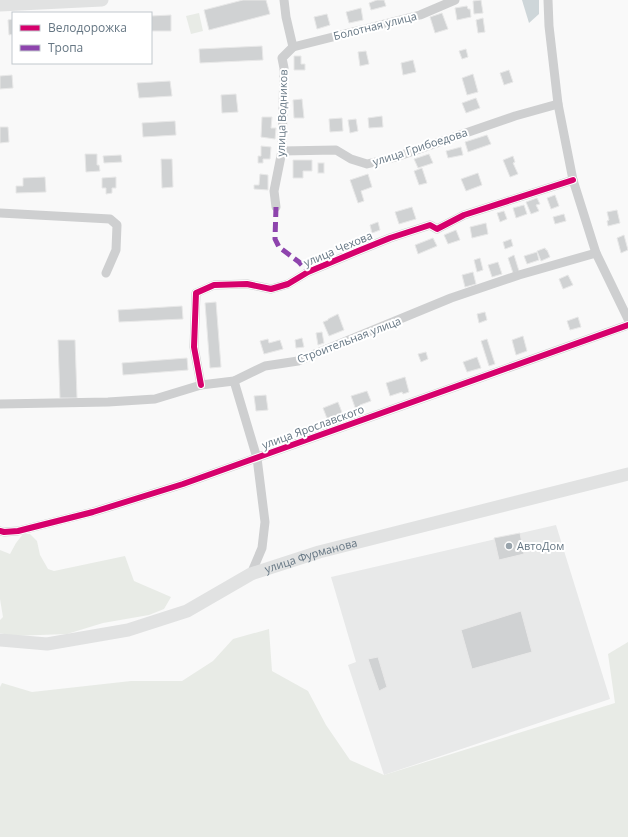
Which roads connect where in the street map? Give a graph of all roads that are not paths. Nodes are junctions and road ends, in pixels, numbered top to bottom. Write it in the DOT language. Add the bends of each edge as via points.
graph roads {
  1 [pos="102,0"];
  2 [pos="284,0"];
  3 [pos="455,0"];
  4 [pos="548,0"];
  5 [pos="0,5"];
  6 [pos="293,47"];
  7 [pos="558,104"];
  8 [pos="282,151"];
  9 [pos="573,180"];
  10 [pos="276,207"];
  11 [pos="0,213"];
  12 [pos="596,253"];
  13 [pos="106,274"];
  14 [pos="628,319"];
  15 [pos="628,325"];
  16 [pos="234,381"];
  17 [pos="201,385"];
  18 [pos="0,404"];
  19 [pos="257,458"];
  20 [pos="628,474"];
  21 [pos="0,531"];
  22 [pos="251,574"];
  23 [pos="0,640"];
  1 -- 5 [label="main road"];
  2 -- 6 [label="street"];
  3 -- 6 [label="street, Болотная улица" via="420,15"];
  4 -- 7 [label="street"];
  6 -- 8 [label="street, улица Водников" via="282,58"];
  7 -- 8 [label="street, улица Грибоедова" via="396,157 367,164 351,159 336,150"];
  7 -- 9 [label="street"];
  8 -- 10 [label="street, улица Водников" via="274,191"];
  9 -- 12 [label="street"];
  9 -- 17 [label="street, улица Чехова" via="464,215 437,229 430,225 390,238 308,272 288,284 271,289 247,284 214,285 196,293 194,346"];
  11 -- 13 [label="street" via="110,219 117,225 116,250"];
  12 -- 14 [label="street"];
  12 -- 16 [label="street, Строительная улица" via="451,298 298,361 265,366"];
  15 -- 19 [label="street, улица Ярославского"];
  16 -- 17 [label="street, Строительная улица"];
  16 -- 19 [label="street"];
  17 -- 18 [label="street, Строительная улица" via="155,399"];
  19 -- 21 [label="street, улица Ярославского" via="93,512 18,531"];
  19 -- 22 [label="street" via="265,522 262,548"];
  20 -- 22 [label="main road, улица Фурманова" via="319,552"];
  22 -- 23 [label="main road, улица Фурманова" via="187,611 128,630 47,644"];
}
